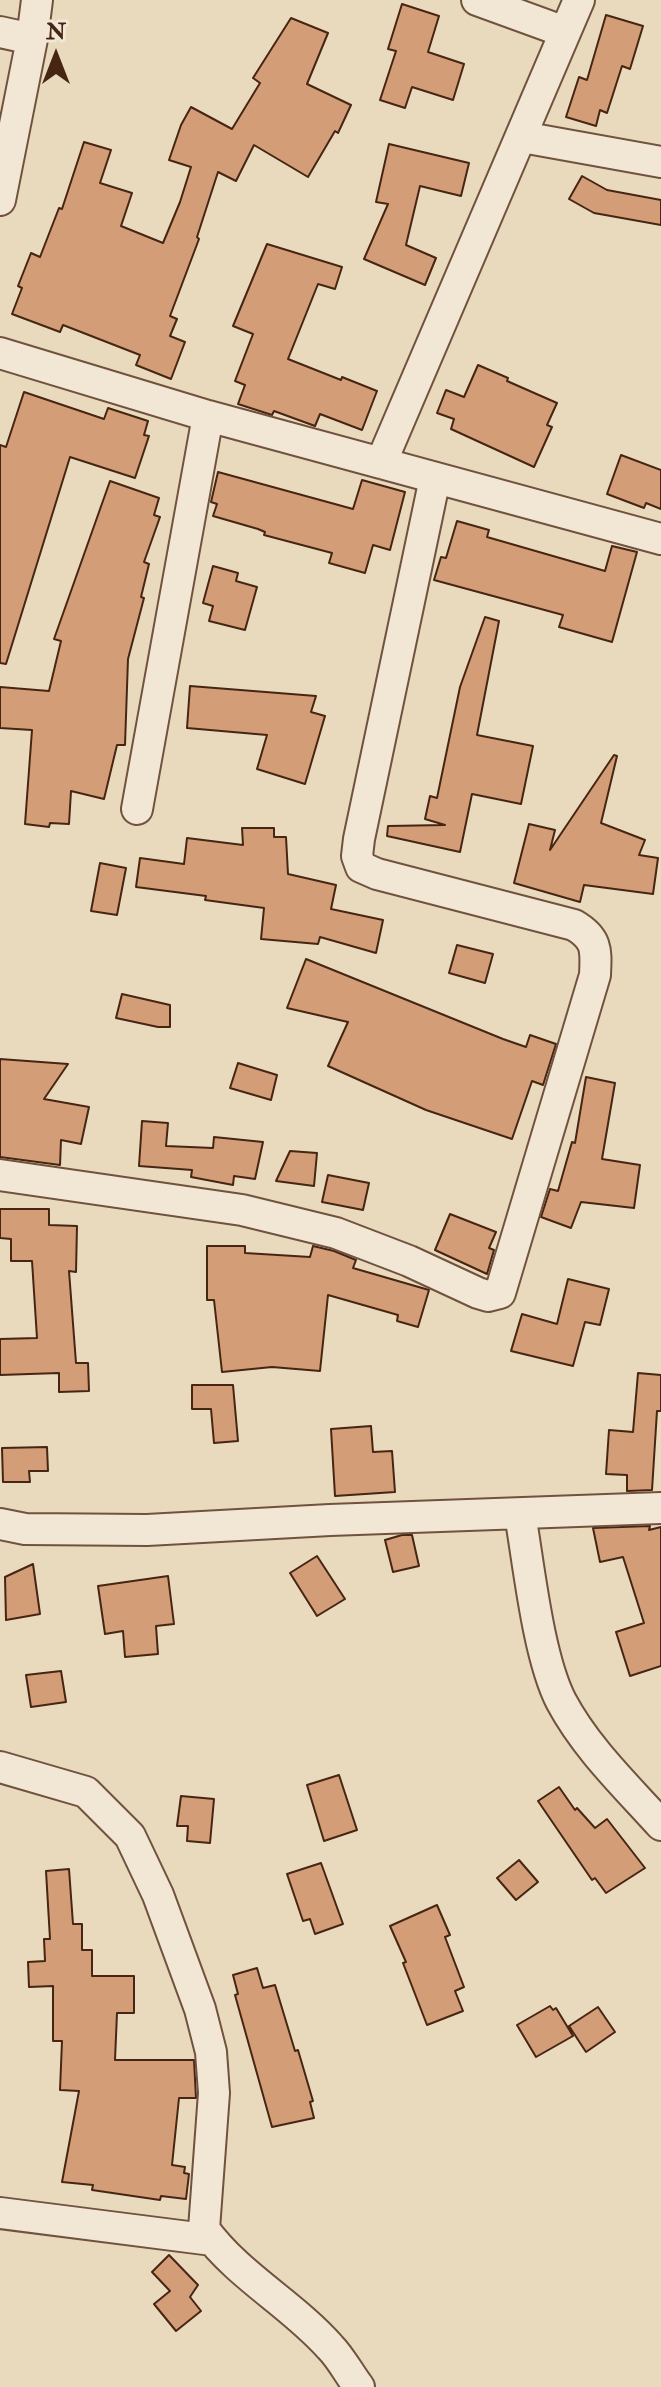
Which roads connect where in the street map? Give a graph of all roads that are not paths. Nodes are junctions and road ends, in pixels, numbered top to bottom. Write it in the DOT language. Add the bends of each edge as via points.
graph roads {
  1 [pos="37,0"];
  2 [pos="477,0"];
  3 [pos="579,0"];
  4 [pos="0,32"];
  5 [pos="565,32"];
  6 [pos="32,39"];
  7 [pos="522,137"];
  8 [pos="661,162"];
  9 [pos="0,200"];
  10 [pos="0,353"];
  11 [pos="208,416"];
  12 [pos="381,463"];
  13 [pos="435,478"];
  14 [pos="661,539"];
  15 [pos="137,809"];
  16 [pos="0,1175"];
  17 [pos="661,1508"];
  18 [pos="520,1514"];
  19 [pos="0,1524"];
  20 [pos="0,1767"];
  21 [pos="661,1825"];
  22 [pos="0,2213"];
  23 [pos="212,2240"];
  24 [pos="359,2387"];
  1 -- 6 [label="street"];
  2 -- 5 [label="street"];
  3 -- 5 [label="street"];
  4 -- 6 [label="street"];
  5 -- 7 [label="street"];
  6 -- 9 [label="street"];
  7 -- 8 [label="street"];
  7 -- 12 [label="street"];
  10 -- 11 [label="street"];
  11 -- 12 [label="street"];
  11 -- 15 [label="street"];
  12 -- 13 [label="street"];
  13 -- 14 [label="street"];
  13 -- 16 [label="street" via="357,856 361,867 377,874 574,925 597,949 595,975 500,1293 478,1293 336,1233 242,1210"];
  17 -- 18 [label="street"];
  18 -- 19 [label="street" via="147,1530"];
  18 -- 21 [label="street" via="544,1648 559,1698 588,1746"];
  20 -- 23 [label="street" via="86,1792 130,1836 158,1895 211,2052 214,2093 203,2216"];
  22 -- 23 [label="street"];
  23 -- 24 [label="street" via="331,2347"];
}
